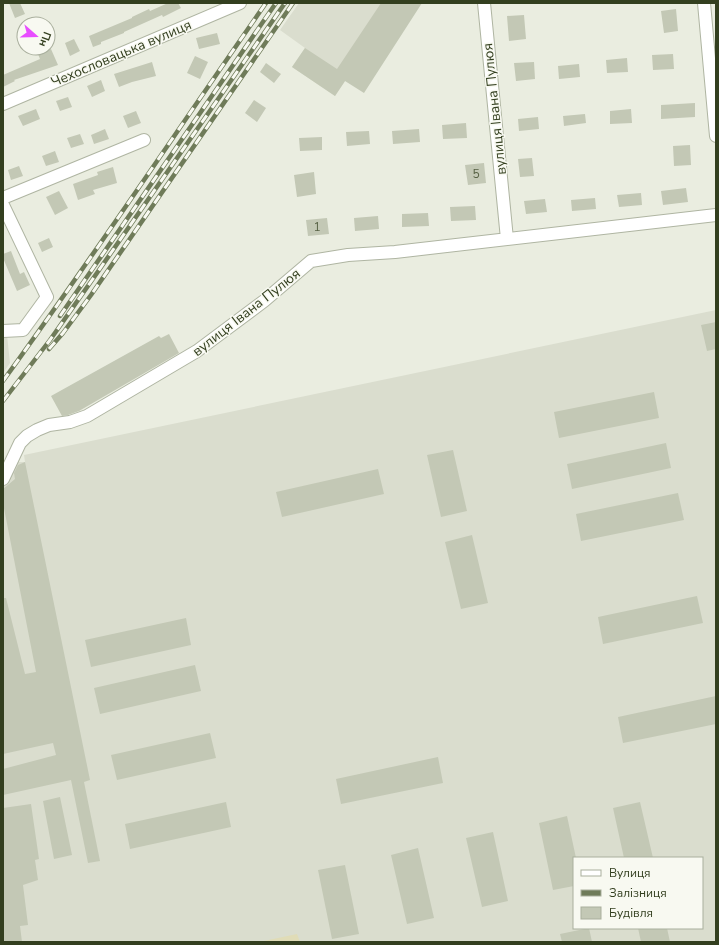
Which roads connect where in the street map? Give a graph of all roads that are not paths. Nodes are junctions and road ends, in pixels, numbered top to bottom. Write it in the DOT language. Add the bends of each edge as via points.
graph roads {
  1 [pos="240,3"];
  2 [pos="484,3"];
  3 [pos="704,3"];
  4 [pos="3,104"];
  5 [pos="716,136"];
  6 [pos="144,140"];
  7 [pos="3,198"];
  8 [pos="3,205"];
  9 [pos="716,215"];
  10 [pos="507,239"];
  11 [pos="3,331"];
  12 [pos="3,478"];
  1 -- 4 [label="street, Чехословацька вулиця"];
  2 -- 10 [label="street, вулиця Івана Пулюя"];
  3 -- 5 [label="street"];
  6 -- 7 [label="street"];
  8 -- 11 [label="street" via="47,297 23,330"];
  9 -- 10 [label="street, вулиця Івана Пулюя"];
  10 -- 12 [label="street, вулиця Івана Пулюя" via="311,261 264,301 197,351 87,416 49,425 27,436 20,443"];
}
